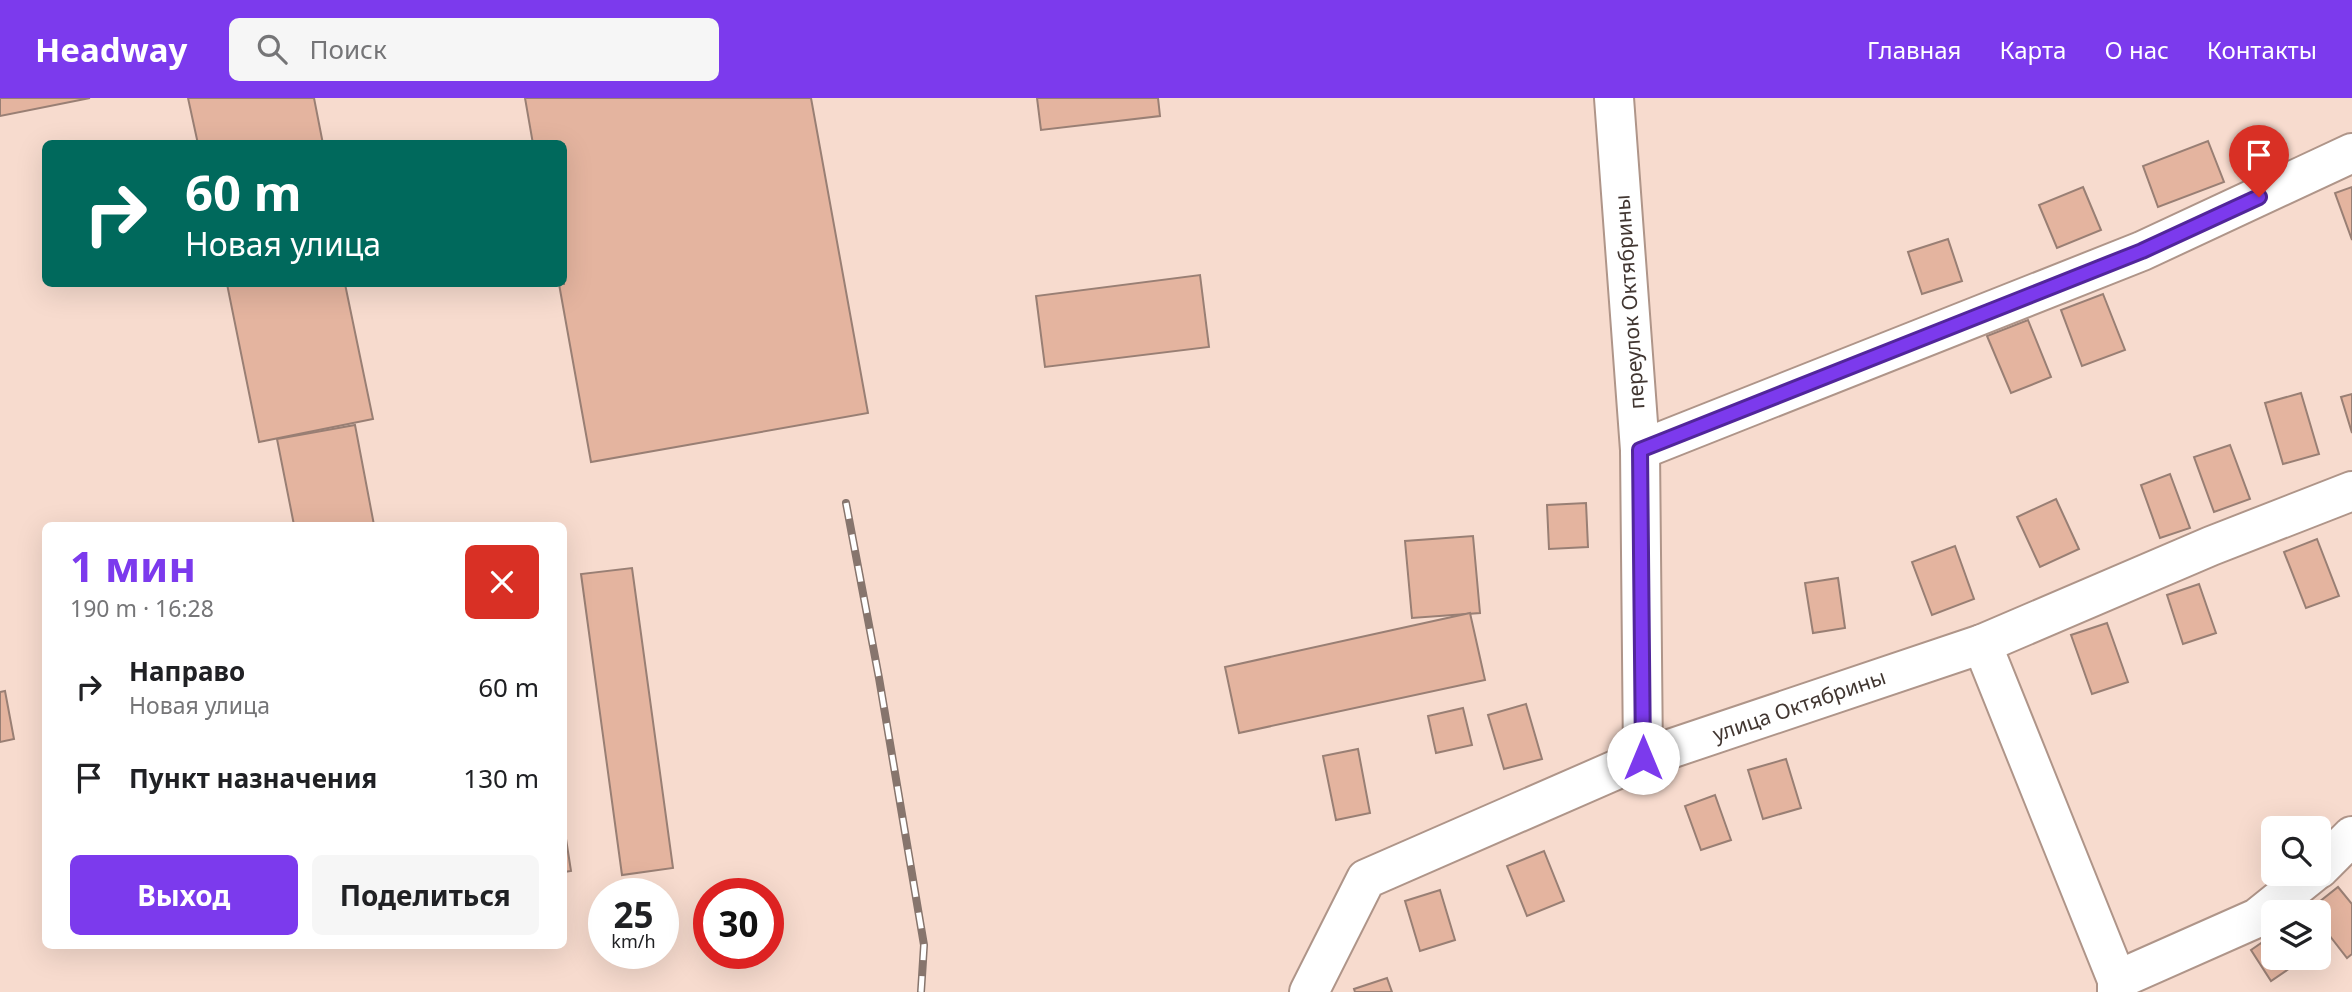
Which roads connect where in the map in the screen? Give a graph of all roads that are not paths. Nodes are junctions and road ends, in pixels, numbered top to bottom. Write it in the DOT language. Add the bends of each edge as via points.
graph roads {
  1 [pos="1614,98"];
  2 [pos="2352,153"];
  3 [pos="1640,450"];
  4 [pos="2352,491"];
  5 [pos="1982,643"];
  6 [pos="1643,758"];
  7 [pos="2352,836"];
  8 [pos="2331,857"];
  9 [pos="2297,886"];
  10 [pos="2117,986"];
  11 [pos="1309,992"];
  1 -- 3 [label="street, переулок Октябрины"];
  2 -- 3 [label="street" via="2142,251"];
  3 -- 6 [label="street, переулок Октябрины"];
  4 -- 5 [label="street, улица Октябрины"];
  5 -- 6 [label="street, улица Октябрины"];
  5 -- 10 [label="street"];
  6 -- 11 [label="street, улица Октябрины" via="1366,879"];
  7 -- 8 [label="street"];
  9 -- 10 [label="street" via="2257,918"];
}
